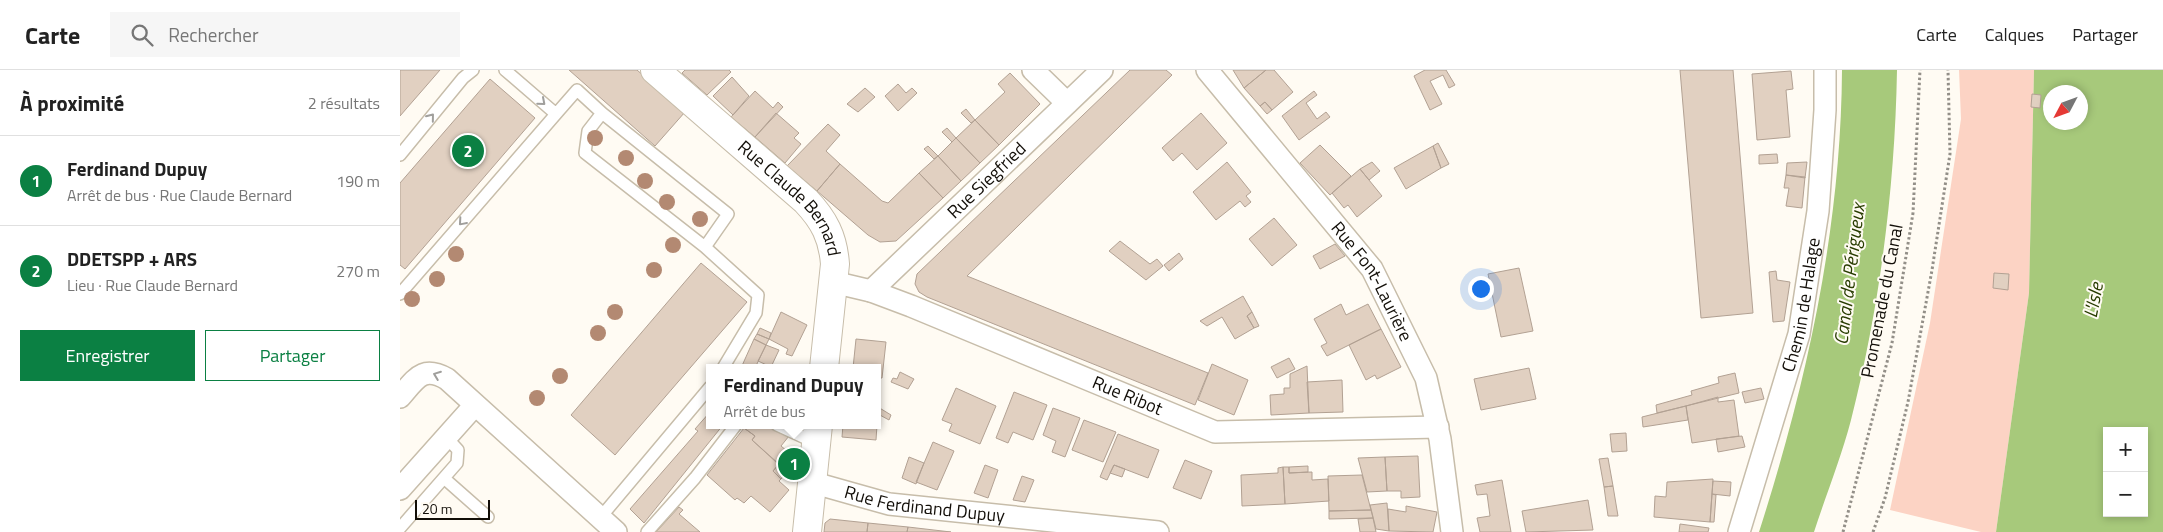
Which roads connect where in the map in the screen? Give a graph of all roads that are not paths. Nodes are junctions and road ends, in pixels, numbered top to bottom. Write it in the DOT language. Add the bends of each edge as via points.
graph roads {
  1 [pos="473,70"];
  2 [pos="505,70"];
  3 [pos="656,70"];
  4 [pos="1034,70"];
  5 [pos="1102,70"];
  6 [pos="1207,70"];
  7 [pos="1824,70"];
  8 [pos="1068,103"];
  9 [pos="602,113"];
  10 [pos="556,114"];
  11 [pos="400,155"];
  12 [pos="705,247"];
  13 [pos="833,282"];
  14 [pos="870,291"];
  15 [pos="400,294"];
  16 [pos="725,364"];
  17 [pos="824,364"];
  18 [pos="706,392"];
  19 [pos="400,397"];
  20 [pos="475,405"];
  21 [pos="1438,427"];
  22 [pos="733,429"];
  23 [pos="795,429"];
  24 [pos="817,434"];
  25 [pos="446,437"];
  26 [pos="445,479"];
  27 [pos="812,484"];
  28 [pos="400,490"];
  29 [pos="488,517"];
  30 [pos="600,518"];
  31 [pos="400,528"];
  32 [pos="1127,530"];
  33 [pos="616,532"];
  34 [pos="647,532"];
  35 [pos="806,532"];
  36 [pos="1158,532"];
  37 [pos="1452,532"];
  38 [pos="1740,532"];
  11 -- 1 [label="lane, one-way"];
  2 -- 10 [label="lane, one-way"];
  3 -- 13 [label="main road, Rue Claude Bernard" via="818,214 826,225 834,250"];
  4 -- 8 [label="street"];
  5 -- 8 [label="street, Rue Siegfried"];
  6 -- 21 [label="street, Rue Font-Laurière" via="1372,269 1426,378"];
  7 -- 38 [label="street, Chemin de Halage" via="1825,110 1818,211 1799,334"];
  8 -- 14 [label="street, Rue Siegfried"];
  9 -- 10 [label="lane" via="577,90"];
  9 -- 12 [label="lane" via="588,131 585,153"];
  9 -- 12 [label="lane" via="728,214"];
  10 -- 15 [label="lane, one-way"];
  12 -- 16 [label="lane" via="758,295 756,313"];
  13 -- 14 [label="street, Rue Ribot"];
  13 -- 17 [label="main road, Rue Claude Bernard"];
  14 -- 21 [label="street, Rue Ribot" via="1215,432"];
  18 -- 30 [label="lane"];
  20 -- 19 [label="street, one-way" via="447,379 427,372 419,376"];
  20 -- 25 [label="street"];
  20 -- 30 [label="street"];
  21 -- 37 [label="street, Rue Font-Laurière"];
  22 -- 34 [label="lane"];
  23 -- 24 [label="lane"];
  24 -- 27 [label="main road"];
  25 -- 26 [label="lane" via="458,450 459,456"];
  25 -- 28 [label="street"];
  26 -- 29 [label="lane"];
  26 -- 31 [label="lane"];
  27 -- 32 [label="street, Rue Ferdinand Dupuy" via="889,504"];
  27 -- 35 [label="main road"];
  30 -- 33 [label="street"];
  32 -- 36 [label="street, Rue Ferdinand Dupuy"];
}
